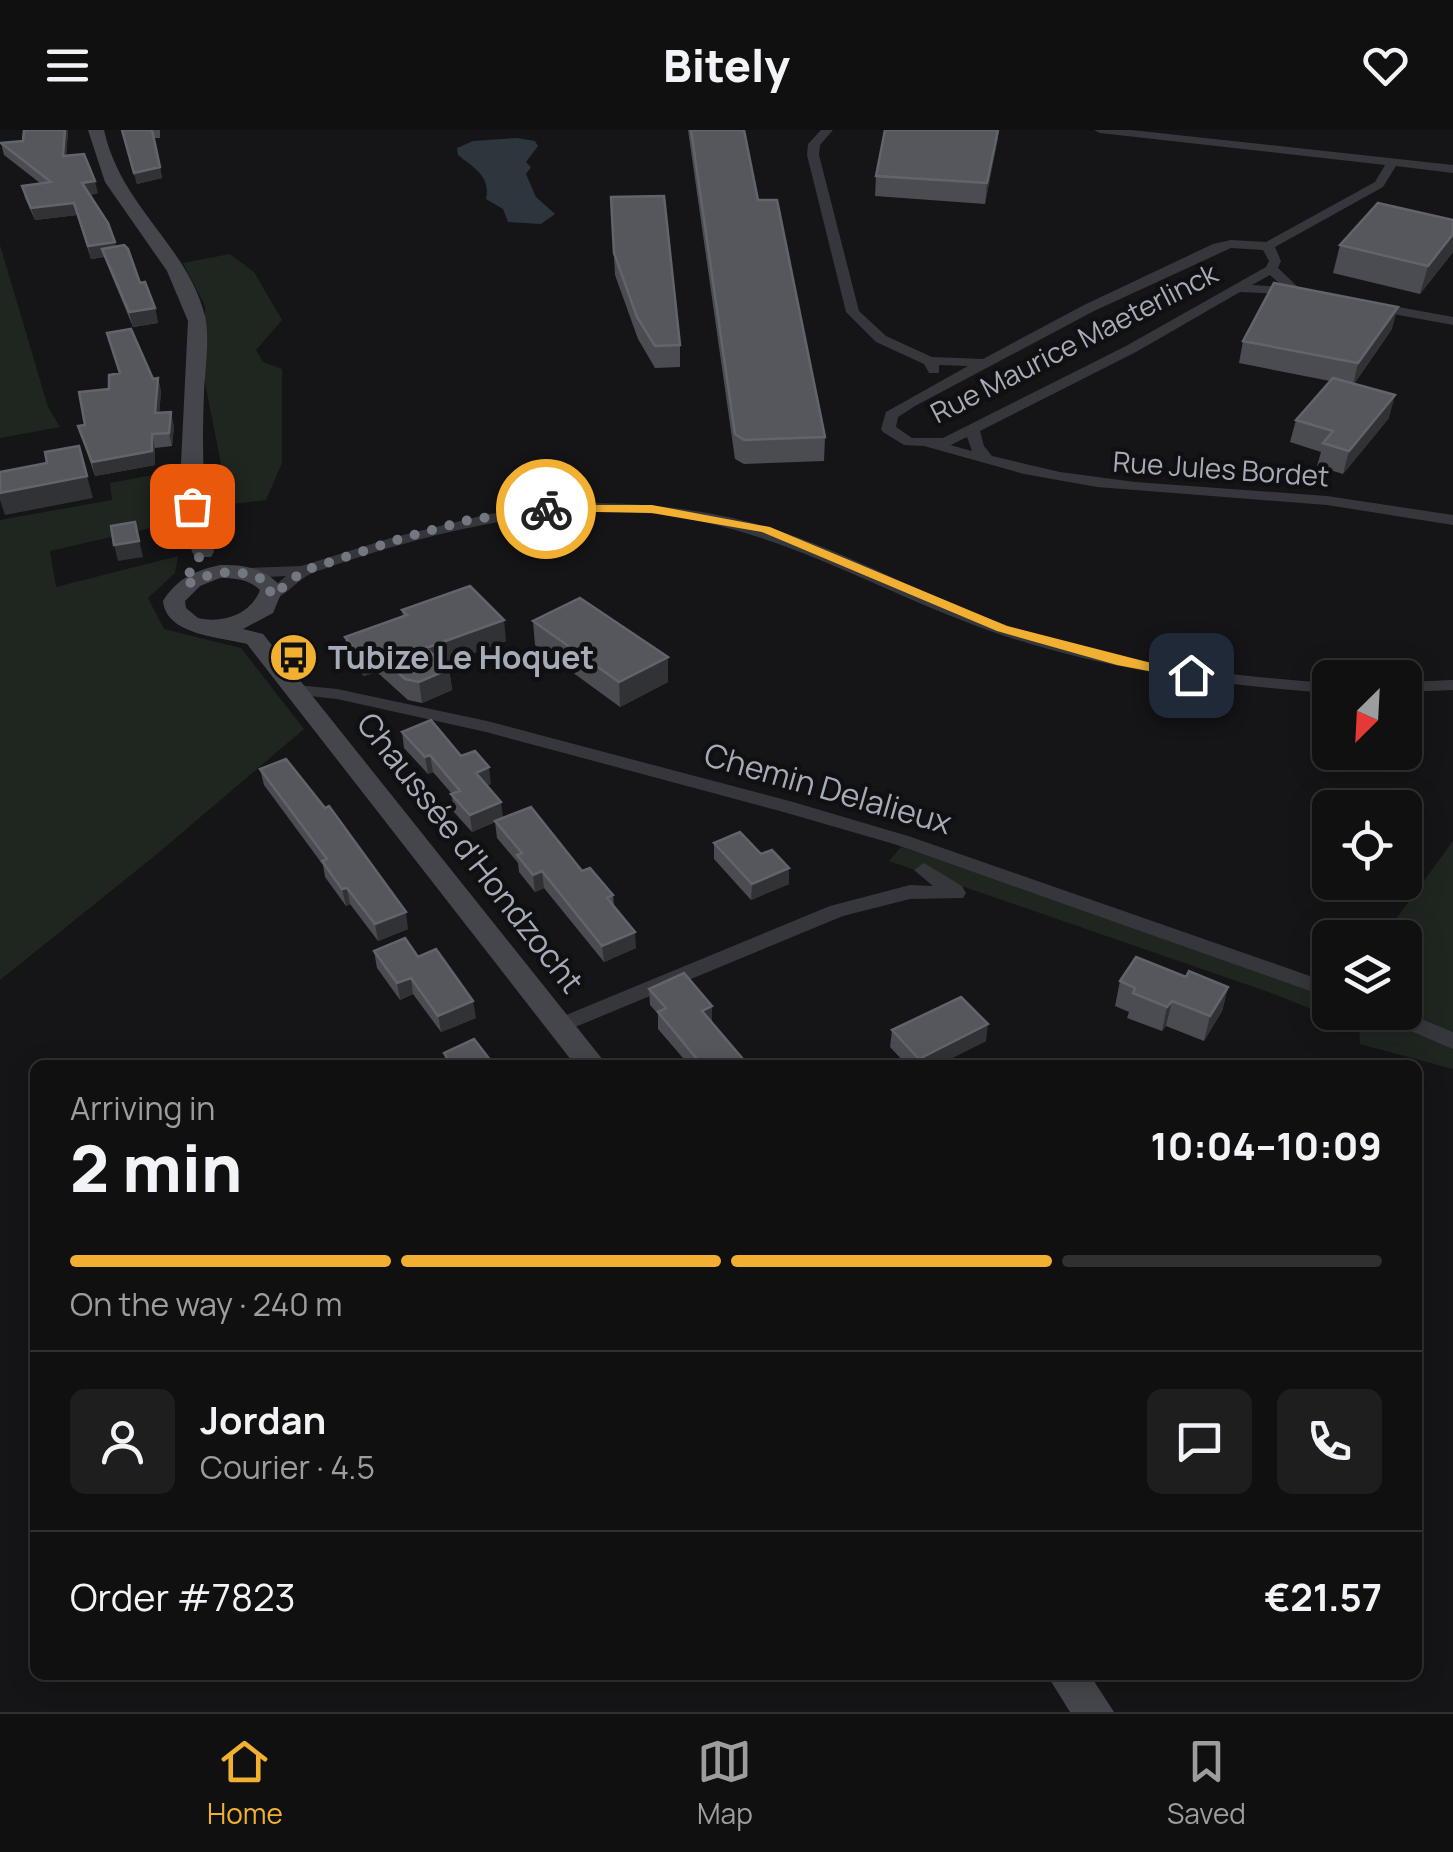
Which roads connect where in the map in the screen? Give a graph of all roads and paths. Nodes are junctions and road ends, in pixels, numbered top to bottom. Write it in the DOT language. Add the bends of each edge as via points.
graph roads {
  1 [pos="96,130"];
  2 [pos="826,130"];
  3 [pos="1100,130"];
  4 [pos="1393,162"];
  5 [pos="1453,169"];
  6 [pos="1268,246"];
  7 [pos="1271,269"];
  8 [pos="1234,288"];
  9 [pos="1295,292"];
  10 [pos="1316,296"];
  11 [pos="1349,302"];
  12 [pos="1453,321"];
  13 [pos="930,361"];
  14 [pos="988,363"];
  15 [pos="942,387"];
  16 [pos="972,429"];
  17 [pos="928,444"];
  18 [pos="987,459"];
  19 [pos="1453,520"];
  20 [pos="203,552"];
  21 [pos="303,571"];
  22 [pos="239,572"];
  23 [pos="186,585"];
  24 [pos="267,603"];
  25 [pos="211,626"];
  26 [pos="255,639"];
  27 [pos="1453,685"];
  28 [pos="1422,686"];
  29 [pos="1312,687"];
  30 [pos="296,690"];
  31 [pos="924,870"];
  32 [pos="1312,985"];
  33 [pos="561,1025"];
  34 [pos="1422,1027"];
  35 [pos="1453,1040"];
  36 [pos="588,1060"];
  37 [pos="1070,1680"];
  38 [pos="1094,1712"];
  1 -- 20 [label="main road" via="99,158 112,182 193,303 192,506"];
  2 -- 13 [label="street" via="812,155 853,312 881,339"];
  3 -- 4 [label="street"];
  4 -- 5 [label="street"];
  4 -- 6 [label="street, Rue Maurice Maeterlinck" via="1379,184"];
  6 -- 7 [label="street" via="1276,262"];
  6 -- 14 [label="street, Rue Maurice Maeterlinck" via="1217,247"];
  7 -- 8 [label="street, Rue Maurice Maeterlinck"];
  7 -- 9 [label="street"];
  8 -- 9 [label="street"];
  8 -- 16 [label="street, Rue Maurice Maeterlinck"];
  9 -- 10 [label="street"];
  11 -- 12 [label="street"];
  13 -- 14 [label="street"];
  13 -- 15 [label="street"];
  14 -- 15 [label="street, Rue Maurice Maeterlinck"];
  15 -- 17 [label="street, Rue Maurice Maeterlinck" via="888,420 894,435"];
  16 -- 17 [label="street, Rue Maurice Maeterlinck"];
  16 -- 18 [label="street"];
  17 -- 18 [label="street, Rue Jules Bordet"];
  18 -- 19 [label="street, Rue Jules Bordet" via="1106,486 1330,501"];
  20 -- 22 [label="main road"];
  20 -- 23 [label="main road"];
  21 -- 22 [label="street"];
  21 -- 24 [label="street"];
  21 -- 29 [label="street" via="436,528 514,512 668,510 765,529 1002,628 1117,661 1228,682"];
  22 -- 23 [label="main road"];
  22 -- 24 [label="main road" via="266,581"];
  23 -- 25 [label="main road" via="175,610 190,623"];
  24 -- 25 [label="main road" via="240,623"];
  24 -- 26 [label="main road"];
  25 -- 26 [label="main road"];
  26 -- 30 [label="main road, Chaussée d'Hondzocht"];
  27 -- 28 [label="street"];
  30 -- 32 [label="street, Chemin Delalieux" via="487,727 803,811"];
  30 -- 33 [label="main road, Chaussée d'Hondzocht"];
  31 -- 33 [label="street" via="956,892 910,892 837,911"];
  33 -- 36 [label="main road, Chaussée d'Hondzocht"];
  34 -- 35 [label="street"];
  37 -- 38 [label="main road"];
}
